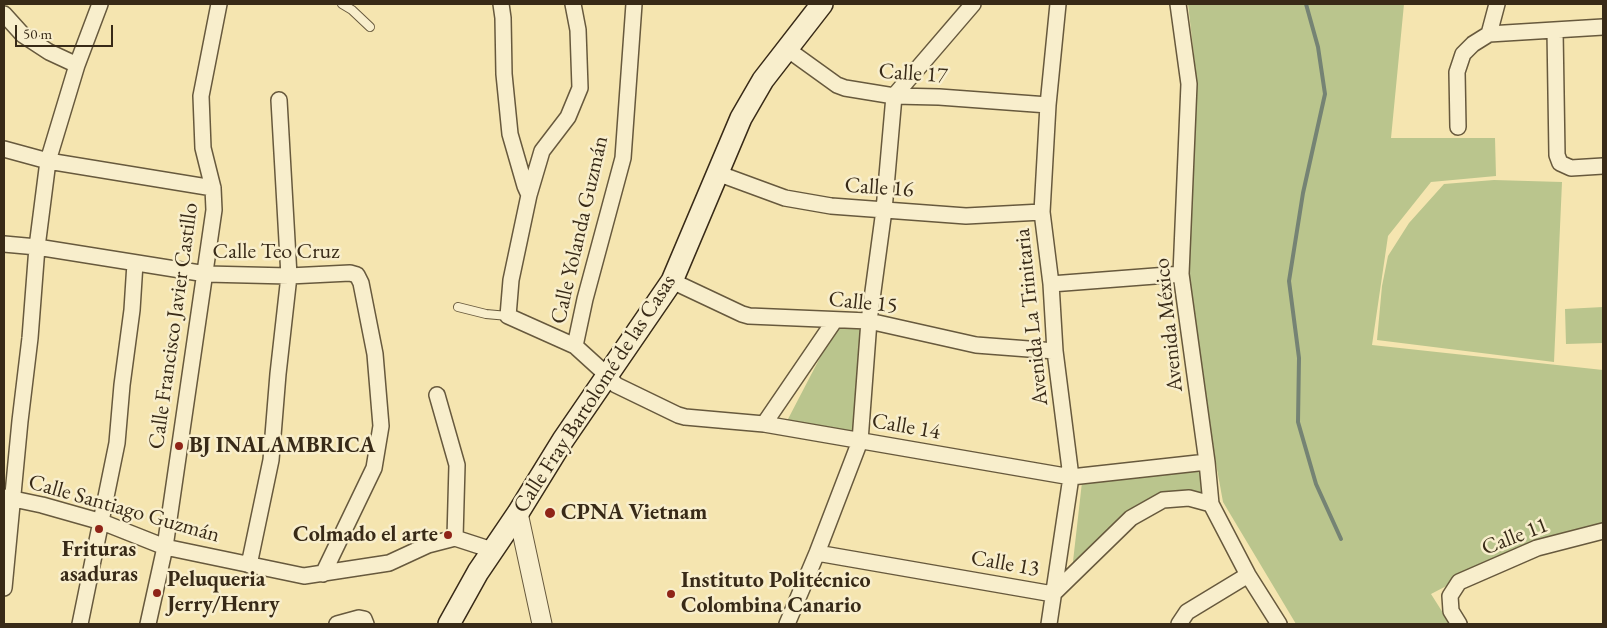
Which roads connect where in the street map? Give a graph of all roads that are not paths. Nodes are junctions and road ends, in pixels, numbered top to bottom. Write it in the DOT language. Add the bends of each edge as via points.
graph roads {
  1 [pos="100,4"];
  2 [pos="219,4"];
  3 [pos="342,4"];
  4 [pos="501,4"];
  5 [pos="573,4"];
  6 [pos="634,4"];
  7 [pos="822,4"];
  8 [pos="973,4"];
  9 [pos="1058,4"];
  10 [pos="1178,4"];
  11 [pos="1496,4"];
  12 [pos="807,13"];
  13 [pos="4,14"];
  14 [pos="370,27"];
  15 [pos="1603,27"];
  16 [pos="1555,30"];
  17 [pos="1490,34"];
  18 [pos="787,49"];
  19 [pos="77,65"];
  20 [pos="894,96"];
  21 [pos="279,100"];
  22 [pos="1048,105"];
  23 [pos="1458,127"];
  24 [pos="4,149"];
  25 [pos="48,161"];
  26 [pos="1603,166"];
  27 [pos="717,173"];
  28 [pos="213,188"];
  29 [pos="529,195"];
  30 [pos="884,210"];
  31 [pos="1042,212"];
  32 [pos="4,244"];
  33 [pos="37,247"];
  34 [pos="135,263"];
  35 [pos="206,274"];
  36 [pos="1182,274"];
  37 [pos="289,276"];
  38 [pos="672,281"];
  39 [pos="1052,284"];
  40 [pos="458,307"];
  41 [pos="508,316"];
  42 [pos="835,320"];
  43 [pos="869,321"];
  44 [pos="575,346"];
  45 [pos="1055,351"];
  46 [pos="608,376"];
  47 [pos="437,395"];
  48 [pos="764,424"];
  49 [pos="860,441"];
  50 [pos="1207,462"];
  51 [pos="1071,477"];
  52 [pos="8,498"];
  53 [pos="1211,504"];
  54 [pos="518,513"];
  55 [pos="102,522"];
  56 [pos="1603,531"];
  57 [pos="455,538"];
  58 [pos="165,547"];
  59 [pos="492,550"];
  60 [pos="817,553"];
  61 [pos="249,565"];
  62 [pos="323,574"];
  63 [pos="1248,575"];
  64 [pos="4,588"];
  65 [pos="1053,594"];
  66 [pos="362,621"];
  67 [pos="80,624"];
  68 [pos="148,624"];
  69 [pos="337,624"];
  70 [pos="449,624"];
  71 [pos="542,624"];
  72 [pos="787,624"];
  73 [pos="1049,624"];
  74 [pos="1179,624"];
  75 [pos="1279,624"];
  76 [pos="1459,624"];
  1 -- 19 [label="street"];
  2 -- 28 [label="street, Calle Francisco Javier Castillo" via="201,96 203,148"];
  3 -- 14 [label="lane"];
  4 -- 29 [label="street" via="510,134"];
  5 -- 29 [label="street" via="578,30 580,88 568,117 542,151"];
  6 -- 44 [label="street, Calle Yolanda Guzmán" via="623,158 584,299"];
  7 -- 12 [label="main road, Calle Fray Bartolomé de las Casas"];
  8 -- 20 [label="street"];
  9 -- 22 [label="street, Avenida La Trinitaria"];
  10 -- 36 [label="street, Avenida México" via="1189,84"];
  11 -- 17 [label="street"];
  12 -- 18 [label="main road, Calle Fray Bartolomé de las Casas"];
  13 -- 19 [label="street" via="23,35"];
  15 -- 16 [label="street"];
  16 -- 17 [label="street"];
  16 -- 26 [label="street" via="1557,155 1560,163 1572,168"];
  17 -- 23 [label="street" via="1463,54 1457,72"];
  18 -- 20 [label="street, Calle 17" via="837,85"];
  18 -- 27 [label="main road, Calle Fray Bartolomé de las Casas" via="763,80 741,118"];
  19 -- 25 [label="street"];
  20 -- 22 [label="street, Calle 17"];
  20 -- 30 [label="street"];
  21 -- 37 [label="street"];
  22 -- 31 [label="street, Avenida La Trinitaria"];
  24 -- 25 [label="street"];
  25 -- 28 [label="street"];
  25 -- 33 [label="street"];
  27 -- 30 [label="street, Calle 16" via="785,198"];
  27 -- 38 [label="main road, Calle Fray Bartolomé de las Casas"];
  28 -- 35 [label="street, Calle Francisco Javier Castillo" via="214,210"];
  29 -- 41 [label="street" via="511,280"];
  30 -- 31 [label="street, Calle 16" via="966,216"];
  30 -- 43 [label="street"];
  31 -- 39 [label="street, Avenida La Trinitaria"];
  32 -- 33 [label="street, Calle Teo Cruz"];
  33 -- 34 [label="street, Calle Teo Cruz"];
  33 -- 52 [label="street" via="30,338"];
  34 -- 35 [label="street, Calle Teo Cruz"];
  34 -- 55 [label="street" via="117,443"];
  35 -- 37 [label="street, Calle Teo Cruz"];
  35 -- 58 [label="street, Calle Francisco Javier Castillo"];
  36 -- 39 [label="street"];
  36 -- 50 [label="street, Avenida México"];
  37 -- 61 [label="street" via="271,460"];
  37 -- 62 [label="street, Calle Teo Cruz" via="357,275 375,354 381,426 374,468"];
  38 -- 42 [label="street, Calle 15" via="742,314"];
  38 -- 46 [label="main road, Calle Fray Bartolomé de las Casas"];
  39 -- 45 [label="street, Avenida La Trinitaria"];
  40 -- 41 [label="lane"];
  41 -- 44 [label="street, Calle 14"];
  42 -- 43 [label="street, Calle 15"];
  42 -- 48 [label="street"];
  43 -- 45 [label="street, Calle 15" via="976,345"];
  43 -- 49 [label="street"];
  44 -- 46 [label="street, Calle 14"];
  45 -- 51 [label="street, Avenida La Trinitaria"];
  46 -- 48 [label="street, Calle 14" via="616,385 678,415"];
  46 -- 54 [label="main road, Calle Fray Bartolomé de las Casas"];
  47 -- 57 [label="street" via="457,465"];
  48 -- 49 [label="street, Calle 14"];
  49 -- 51 [label="street, Calle 14"];
  49 -- 60 [label="street"];
  50 -- 51 [label="street, Calle 14"];
  50 -- 53 [label="street, Avenida México"];
  51 -- 65 [label="street, Avenida La Trinitaria"];
  52 -- 55 [label="street, Calle Santiago Guzmán"];
  52 -- 64 [label="street"];
  53 -- 63 [label="street, Avenida México"];
  53 -- 65 [label="street, Calle 13" via="1189,498 1163,500 1131,518"];
  54 -- 59 [label="main road, Calle Fray Bartolomé de las Casas"];
  54 -- 71 [label="street"];
  55 -- 58 [label="street, Calle Santiago Guzmán"];
  55 -- 67 [label="street"];
  56 -- 76 [label="street, Calle 11" via="1537,548 1459,582 1450,596 1451,611"];
  57 -- 59 [label="street"];
  57 -- 62 [label="street, Calle Santiago Guzmán" via="428,545 389,563"];
  58 -- 61 [label="street, Calle Santiago Guzmán"];
  58 -- 68 [label="street, Calle Francisco Javier Castillo"];
  59 -- 70 [label="main road, Calle Fray Bartolomé de las Casas"];
  60 -- 65 [label="street, Calle 13"];
  60 -- 72 [label="street"];
  61 -- 62 [label="street, Calle Santiago Guzmán" via="304,576"];
  63 -- 74 [label="street" via="1187,612"];
  63 -- 75 [label="street, Avenida México"];
  65 -- 73 [label="street, Avenida La Trinitaria"];
  66 -- 69 [label="street"];
}
